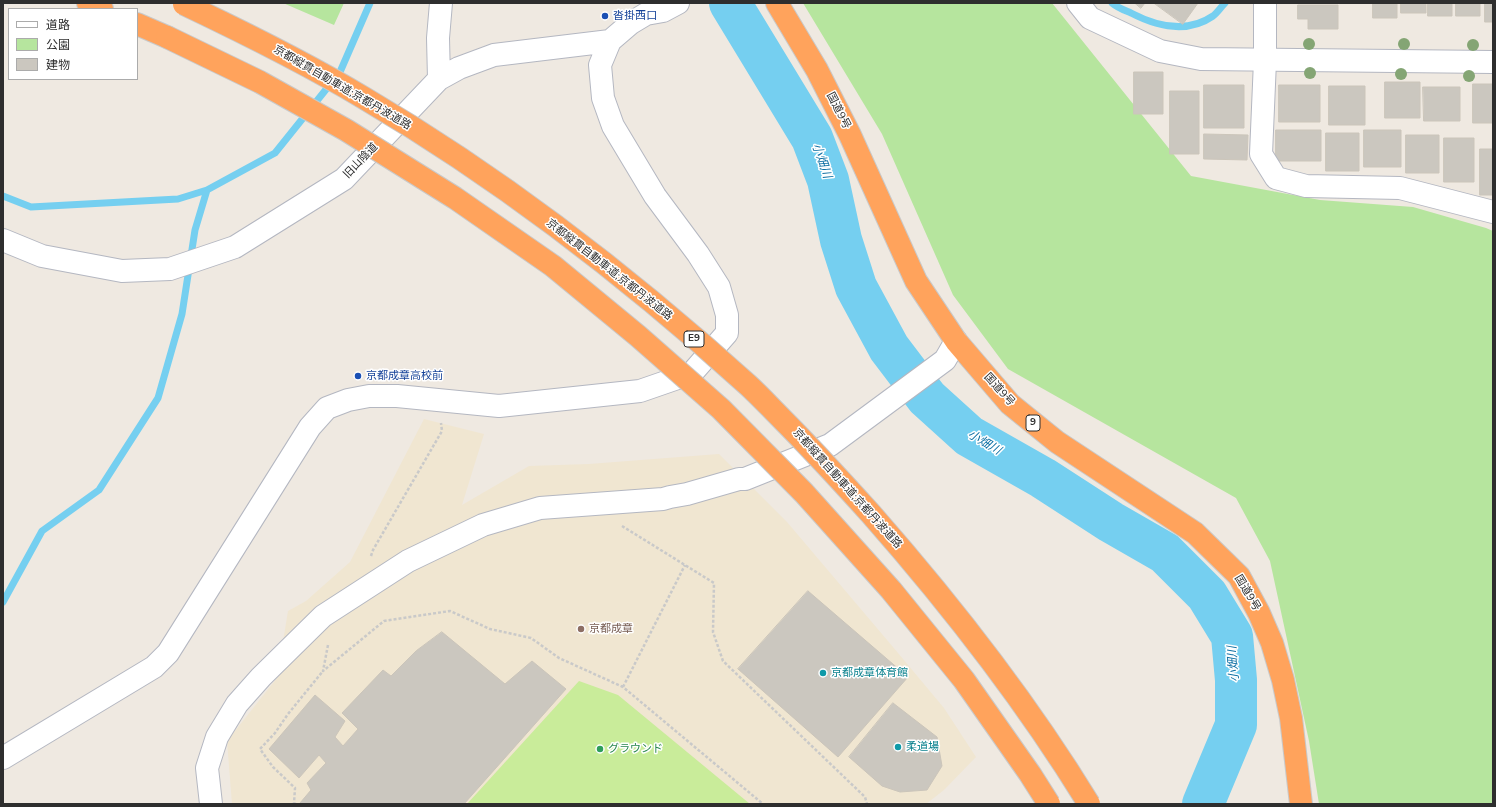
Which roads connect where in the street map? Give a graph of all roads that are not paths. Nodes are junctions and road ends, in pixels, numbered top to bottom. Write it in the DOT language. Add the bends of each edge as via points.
graph roads {
  1 [pos="88,3"];
  2 [pos="441,3"];
  3 [pos="678,3"];
  4 [pos="777,3"];
  5 [pos="1078,3"];
  6 [pos="1265,3"];
  7 [pos="183,4"];
  8 [pos="100,8"];
  9 [pos="641,9"];
  10 [pos="138,24"];
  11 [pos="610,42"];
  12 [pos="1265,61"];
  13 [pos="1493,62"];
  14 [pos="439,79"];
  15 [pos="1493,212"];
  16 [pos="3,240"];
  17 [pos="956,341"];
  18 [pos="3,758"];
  19 [pos="211,804"];
  20 [pos="1049,804"];
  21 [pos="1089,804"];
  22 [pos="1301,804"];
  1 -- 8 [label="highway"];
  2 -- 14 [label="street" via="438,38"];
  3 -- 9 [label="street" via="663,11"];
  4 -- 17 [label="highway, 国道9号 / 9" via="817,70 850,135 916,281"];
  5 -- 12 [label="street" via="1090,18 1160,51 1201,59"];
  6 -- 12 [label="street"];
  7 -- 21 [label="highway, 京都縦貫自動車道;京都丹波道路 / E9, bridge" via="276,48 365,98 473,166 573,239 750,386 830,467 917,566 991,659 1060,756"];
  9 -- 11 [label="street" via="631,23"];
  10 -- 20 [label="highway, bridge" via="260,82 346,130 456,198 553,266 638,336 721,409 804,493 886,584 964,680"];
  11 -- 14 [label="street, 旧山陰道" via="494,55 459,68"];
  11 -- 18 [label="street" via="600,65 602,98 613,126 655,196 719,287 727,315 727,333 692,373 640,391 500,406 397,396 369,396 327,408 310,427 168,653 154,667"];
  12 -- 13 [label="street"];
  12 -- 15 [label="street" via="1261,154 1276,178 1306,186 1400,188"];
  14 -- 16 [label="street, 旧山陰道" via="344,179 235,247 170,269 122,271 42,256"];
  17 -- 19 [label="street" via="945,360 830,445 745,479 687,494 663,499 540,508 483,525 408,561 323,616 236,704 217,737 207,768"];
  17 -- 22 [label="highway, 国道9号 / 9" via="1010,404 1057,442 1195,533 1238,576 1272,643 1283,680 1291,718"];
}
